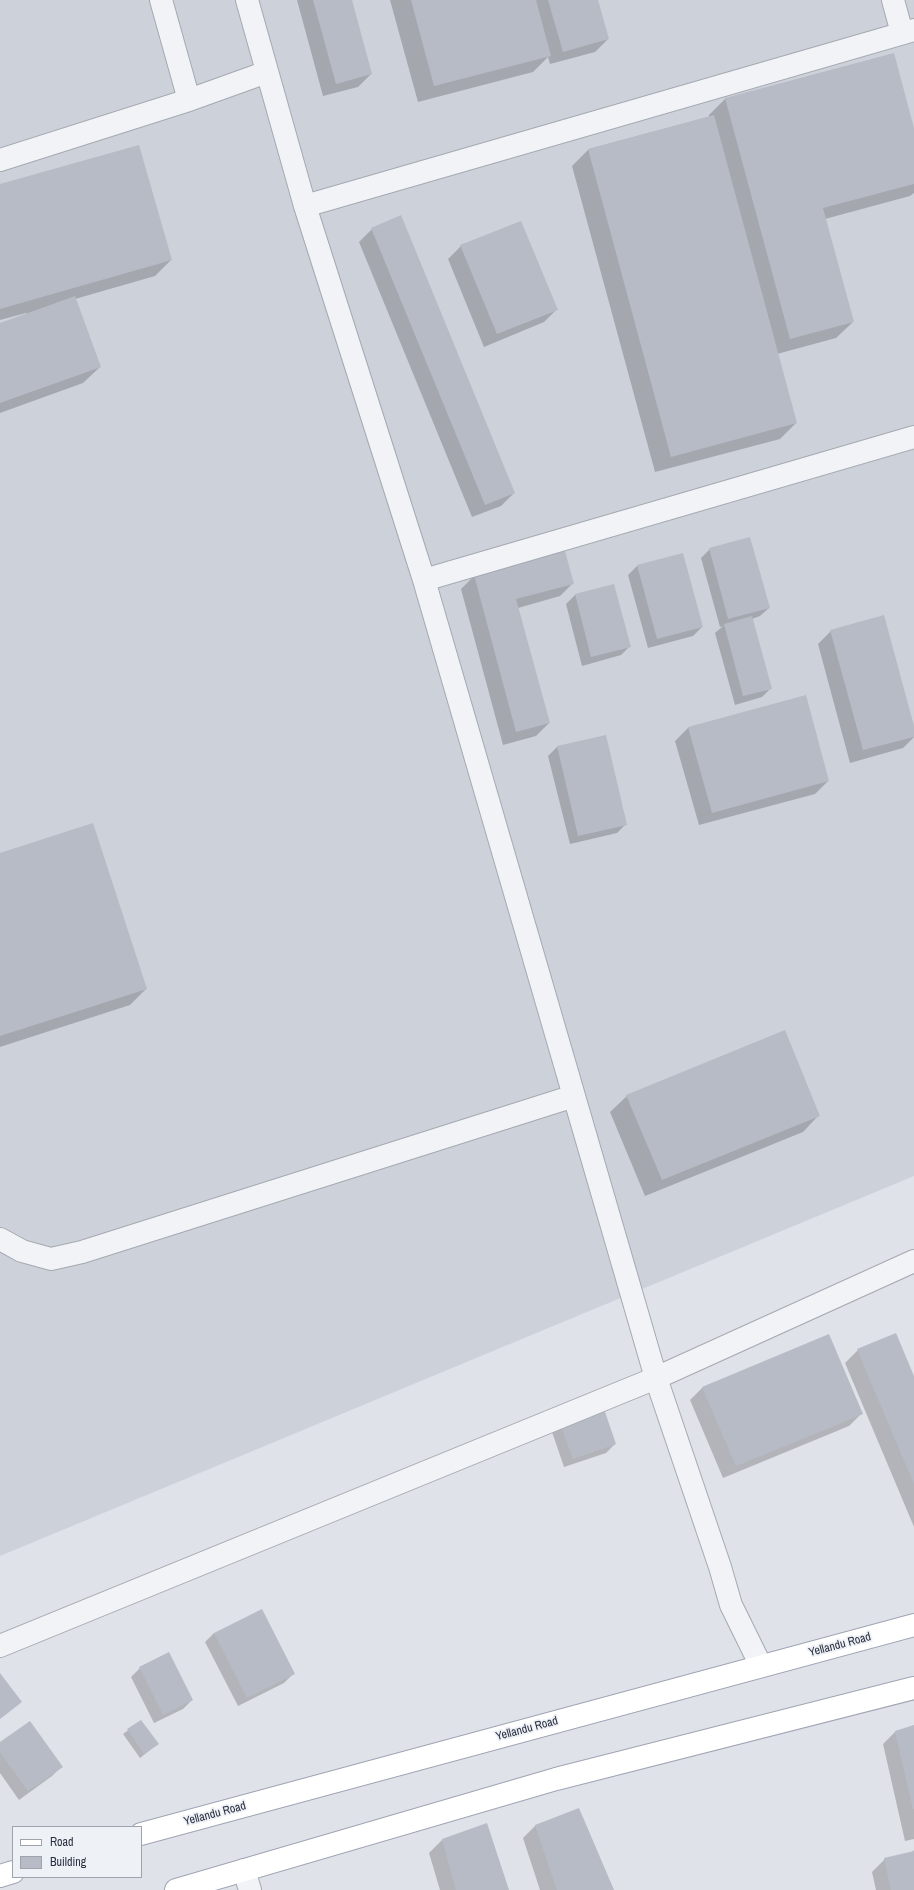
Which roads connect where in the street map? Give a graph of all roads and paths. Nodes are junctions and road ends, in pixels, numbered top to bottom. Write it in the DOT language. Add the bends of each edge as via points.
graph roads {
  1 [pos="161,0"];
  2 [pos="247,0"];
  3 [pos="893,0"];
  4 [pos="908,32"];
  5 [pos="268,72"];
  6 [pos="189,100"];
  7 [pos="0,160"];
  8 [pos="305,206"];
  9 [pos="914,437"];
  10 [pos="424,580"];
  11 [pos="574,1096"];
  12 [pos="0,1239"];
  13 [pos="914,1261"];
  14 [pos="656,1378"];
  15 [pos="914,1625"];
  16 [pos="0,1646"];
  17 [pos="761,1666"];
  18 [pos="914,1688"];
  19 [pos="142,1834"];
  20 [pos="12,1872"];
  21 [pos="0,1876"];
  22 [pos="247,1880"];
  23 [pos="176,1890"];
  1 -- 6 [label="street"];
  2 -- 5 [label="street"];
  3 -- 4 [label="street"];
  4 -- 8 [label="street"];
  5 -- 6 [label="street"];
  5 -- 8 [label="street"];
  6 -- 7 [label="street"];
  8 -- 10 [label="street"];
  9 -- 10 [label="street"];
  10 -- 11 [label="street"];
  11 -- 12 [label="street" via="82,1252 51,1259 22,1251"];
  11 -- 14 [label="street"];
  13 -- 14 [label="street"];
  14 -- 16 [label="street"];
  14 -- 17 [label="street" via="731,1605"];
  15 -- 17 [label="main road, Yellandu Road"];
  17 -- 19 [label="main road, Yellandu Road"];
  18 -- 22 [label="main road" via="556,1779"];
  20 -- 21 [label="main road"];
  22 -- 23 [label="main road"];
}
